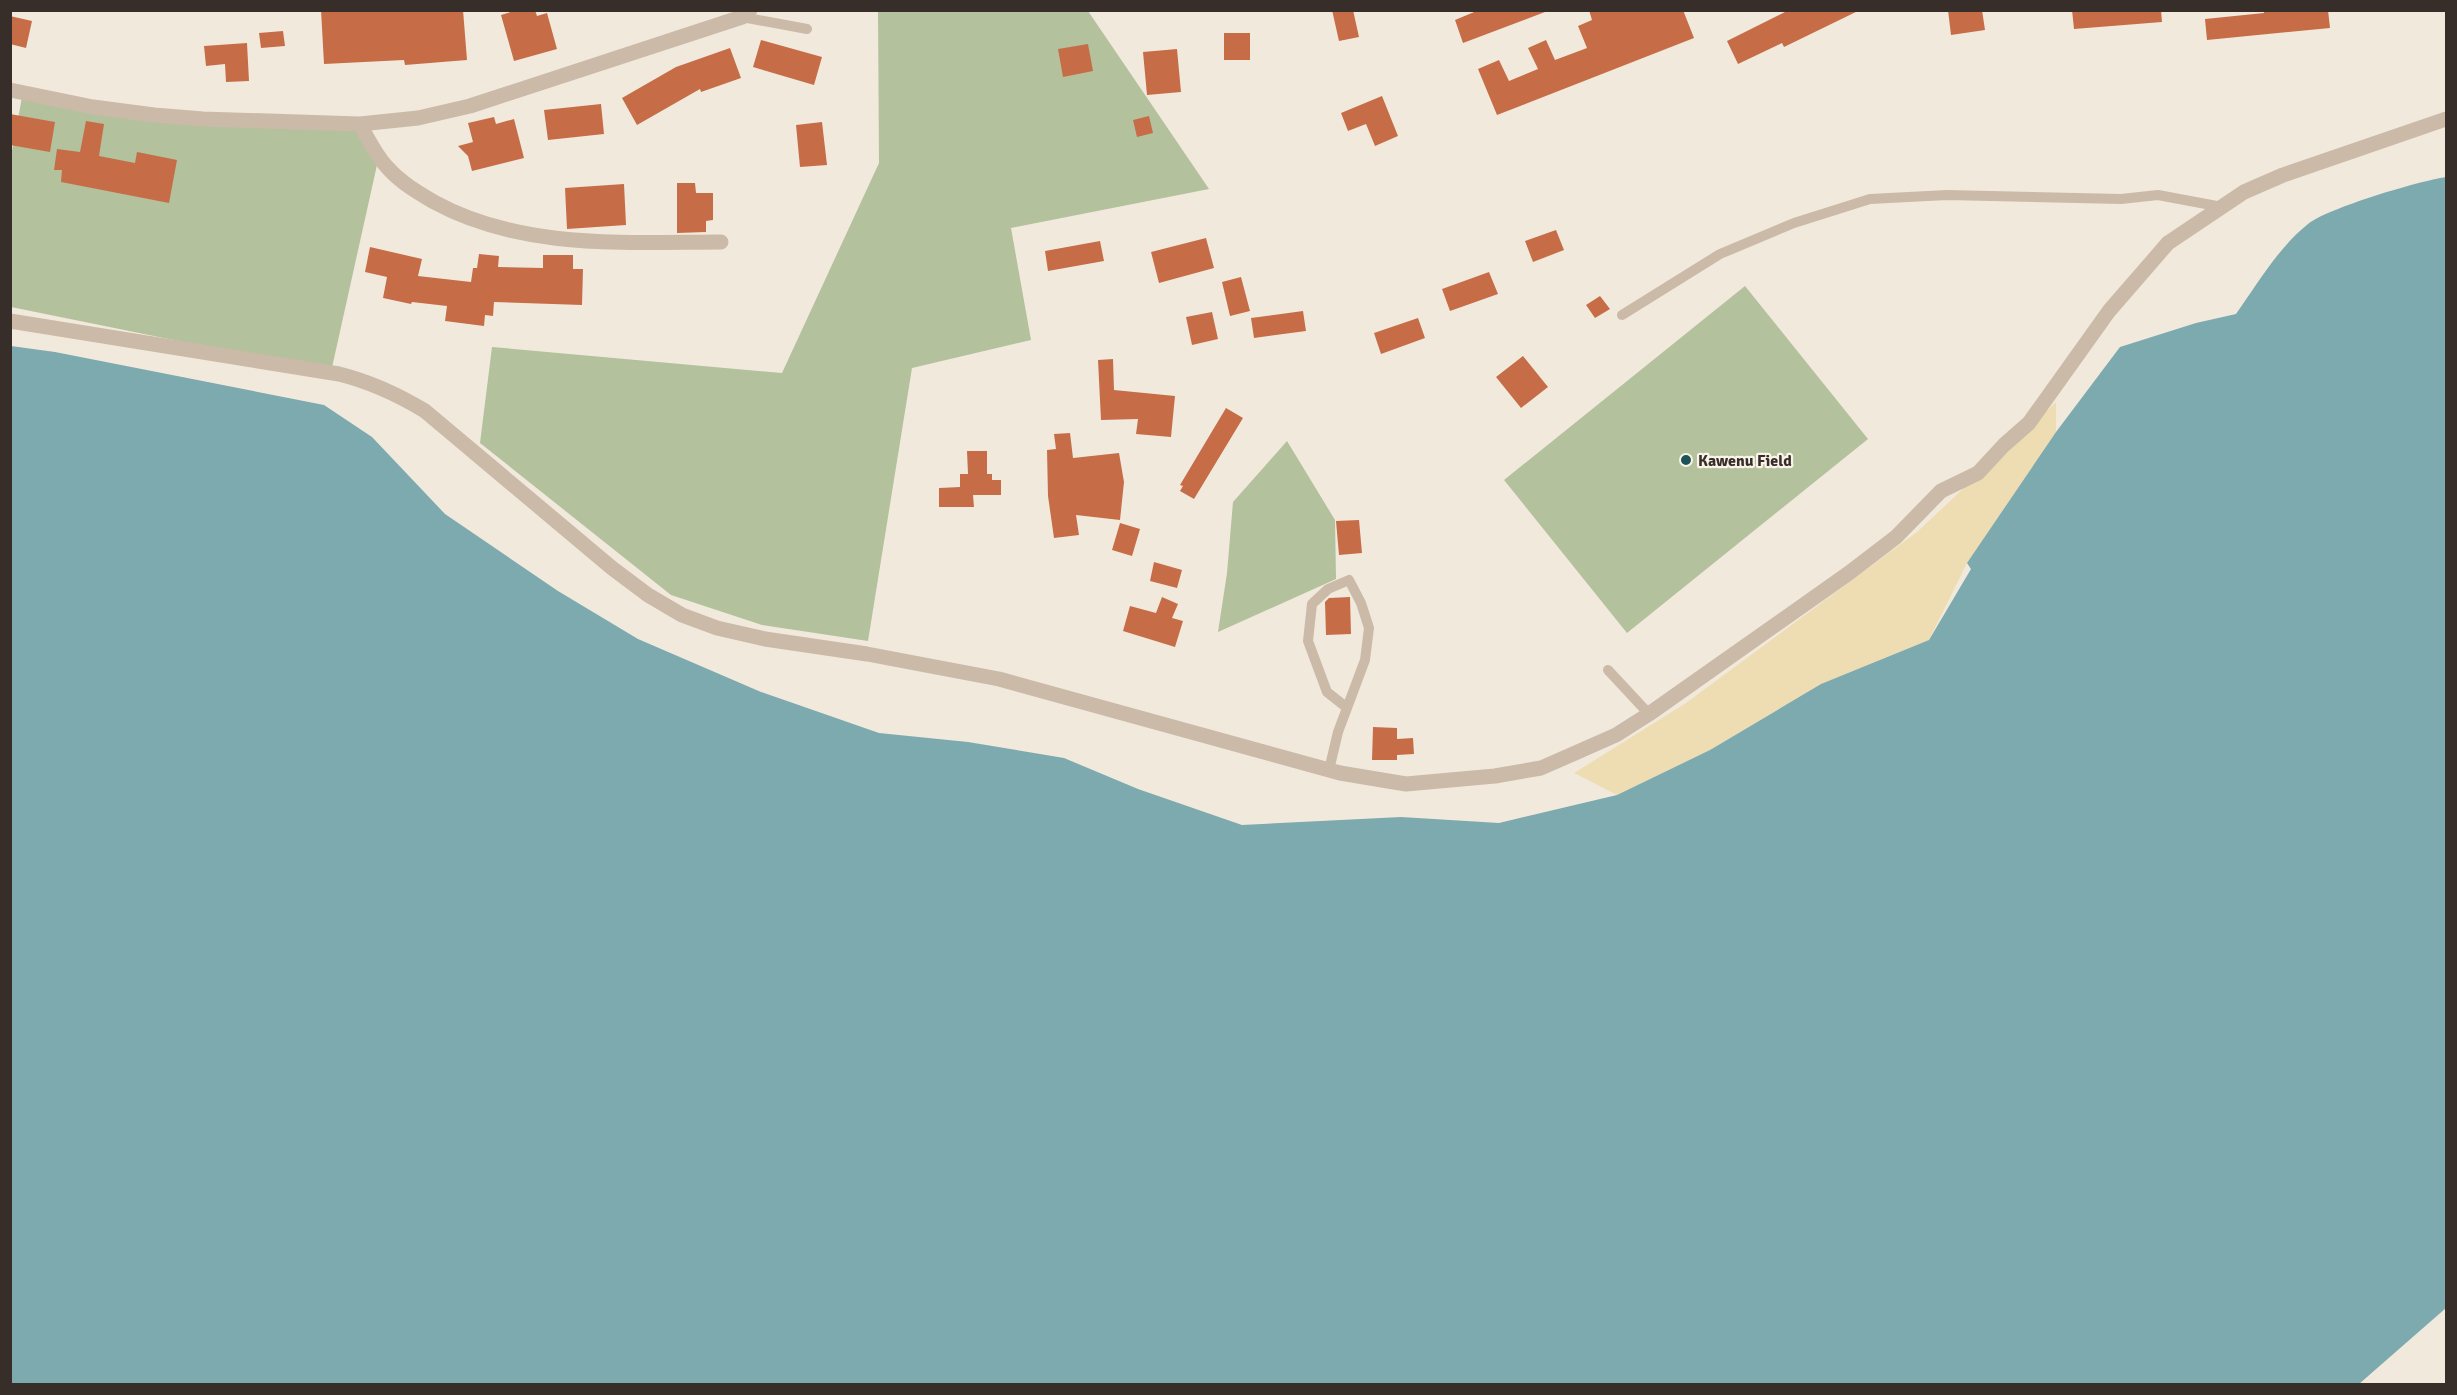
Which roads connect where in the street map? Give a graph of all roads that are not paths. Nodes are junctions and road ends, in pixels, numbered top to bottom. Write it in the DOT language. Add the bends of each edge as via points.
graph roads {
  1 [pos="746,14"];
  2 [pos="807,29"];
  3 [pos="10,90"];
  4 [pos="2446,119"];
  5 [pos="360,124"];
  6 [pos="2222,207"];
  7 [pos="721,242"];
  8 [pos="1622,315"];
  9 [pos="10,321"];
  10 [pos="1608,670"];
  11 [pos="1346,707"];
  12 [pos="1649,714"];
  13 [pos="1329,770"];
  1 -- 2 [label="lane"];
  1 -- 5 [label="street" via="470,106 418,118"];
  3 -- 5 [label="street" via="154,116"];
  4 -- 6 [label="street" via="2283,175 2244,192"];
  5 -- 7 [label="street" via="376,153 402,182 479,222 518,233 582,242"];
  6 -- 8 [label="lane" via="2158,195 2121,199 1947,195 1870,199 1794,223 1720,254"];
  6 -- 12 [label="street" via="2168,243 2109,311 2029,423 1978,473 1941,491 1896,537 1859,566"];
  9 -- 13 [label="street" via="339,374 394,393 425,411 630,582 682,615 717,627 765,639 999,679"];
  10 -- 12 [label="lane"];
  11 -- 11 [label="lane" via="1365,660 1369,628 1349,580 1328,589 1312,604 1308,641 1328,692"];
  11 -- 13 [label="lane"];
  12 -- 13 [label="street" via="1616,735 1541,768 1406,784"];
}
